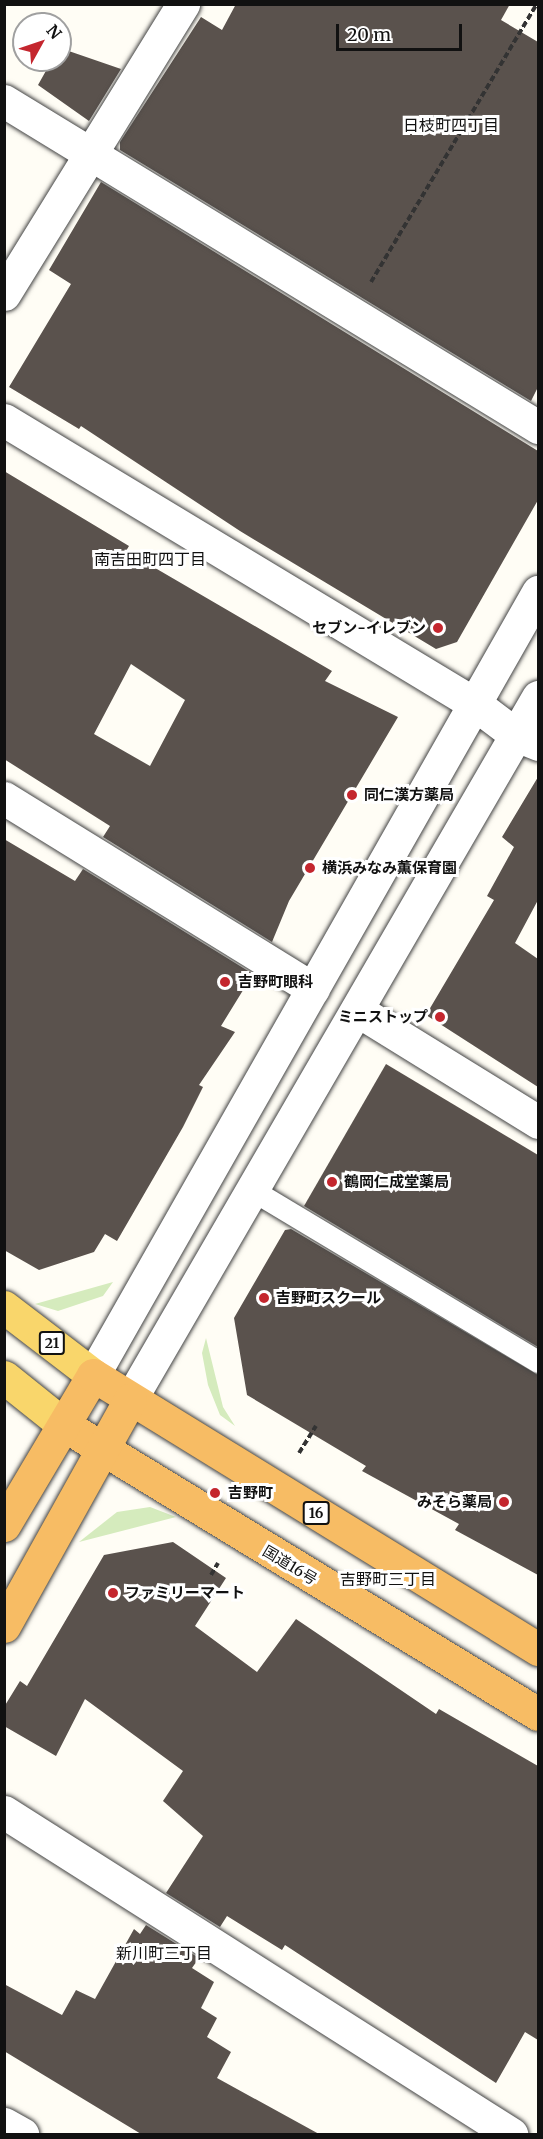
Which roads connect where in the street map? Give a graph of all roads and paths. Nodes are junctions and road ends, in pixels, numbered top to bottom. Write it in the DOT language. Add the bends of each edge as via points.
graph roads {
  1 [pos="183,4"];
  2 [pos="537,4"];
  3 [pos="4,101"];
  4 [pos="92,156"];
  5 [pos="4,294"];
  6 [pos="351,314"];
  7 [pos="4,420"];
  8 [pos="538,427"];
  9 [pos="538,592"];
  10 [pos="538,697"];
  11 [pos="475,704"];
  12 [pos="527,740"];
  13 [pos="4,798"];
  14 [pos="313,989"];
  15 [pos="357,1010"];
  16 [pos="538,1122"];
  17 [pos="252,1190"];
  18 [pos="4,1307"];
  19 [pos="538,1362"];
  20 [pos="93,1375"];
  21 [pos="4,1377"];
  22 [pos="130,1400"];
  23 [pos="64,1425"];
  24 [pos="316,1426"];
  25 [pos="105,1450"];
  26 [pos="299,1453"];
  27 [pos="4,1525"];
  28 [pos="221,1559"];
  29 [pos="211,1575"];
  30 [pos="4,1626"];
  31 [pos="538,1650"];
  32 [pos="538,1714"];
  33 [pos="4,1812"];
  34 [pos="4,2124"];
  35 [pos="22,2134"];
  36 [pos="511,2134"];
  1 -- 4 [label="street"];
  2 -- 6 [label="path"];
  3 -- 4 [label="street"];
  4 -- 5 [label="street"];
  4 -- 6 [label="street"];
  6 -- 8 [label="street"];
  7 -- 11 [label="street"];
  9 -- 11 [label="street"];
  10 -- 12 [label="street"];
  11 -- 12 [label="street"];
  11 -- 14 [label="street"];
  12 -- 15 [label="street"];
  13 -- 14 [label="street"];
  14 -- 20 [label="street"];
  15 -- 16 [label="street"];
  15 -- 17 [label="street"];
  17 -- 19 [label="lane"];
  17 -- 22 [label="street"];
  18 -- 20 [label="main road, 21"];
  20 -- 22 [label="highway, 16"];
  20 -- 23 [label="highway"];
  21 -- 23 [label="main road"];
  22 -- 25 [label="highway"];
  22 -- 31 [label="highway, 16"];
  23 -- 25 [label="highway, 国道16号"];
  23 -- 27 [label="highway"];
  24 -- 26 [label="path"];
  25 -- 30 [label="highway" via="43,1551"];
  25 -- 32 [label="highway, 国道16号"];
  28 -- 29 [label="path"];
  33 -- 36 [label="street"];
  34 -- 35 [label="street"];
}
